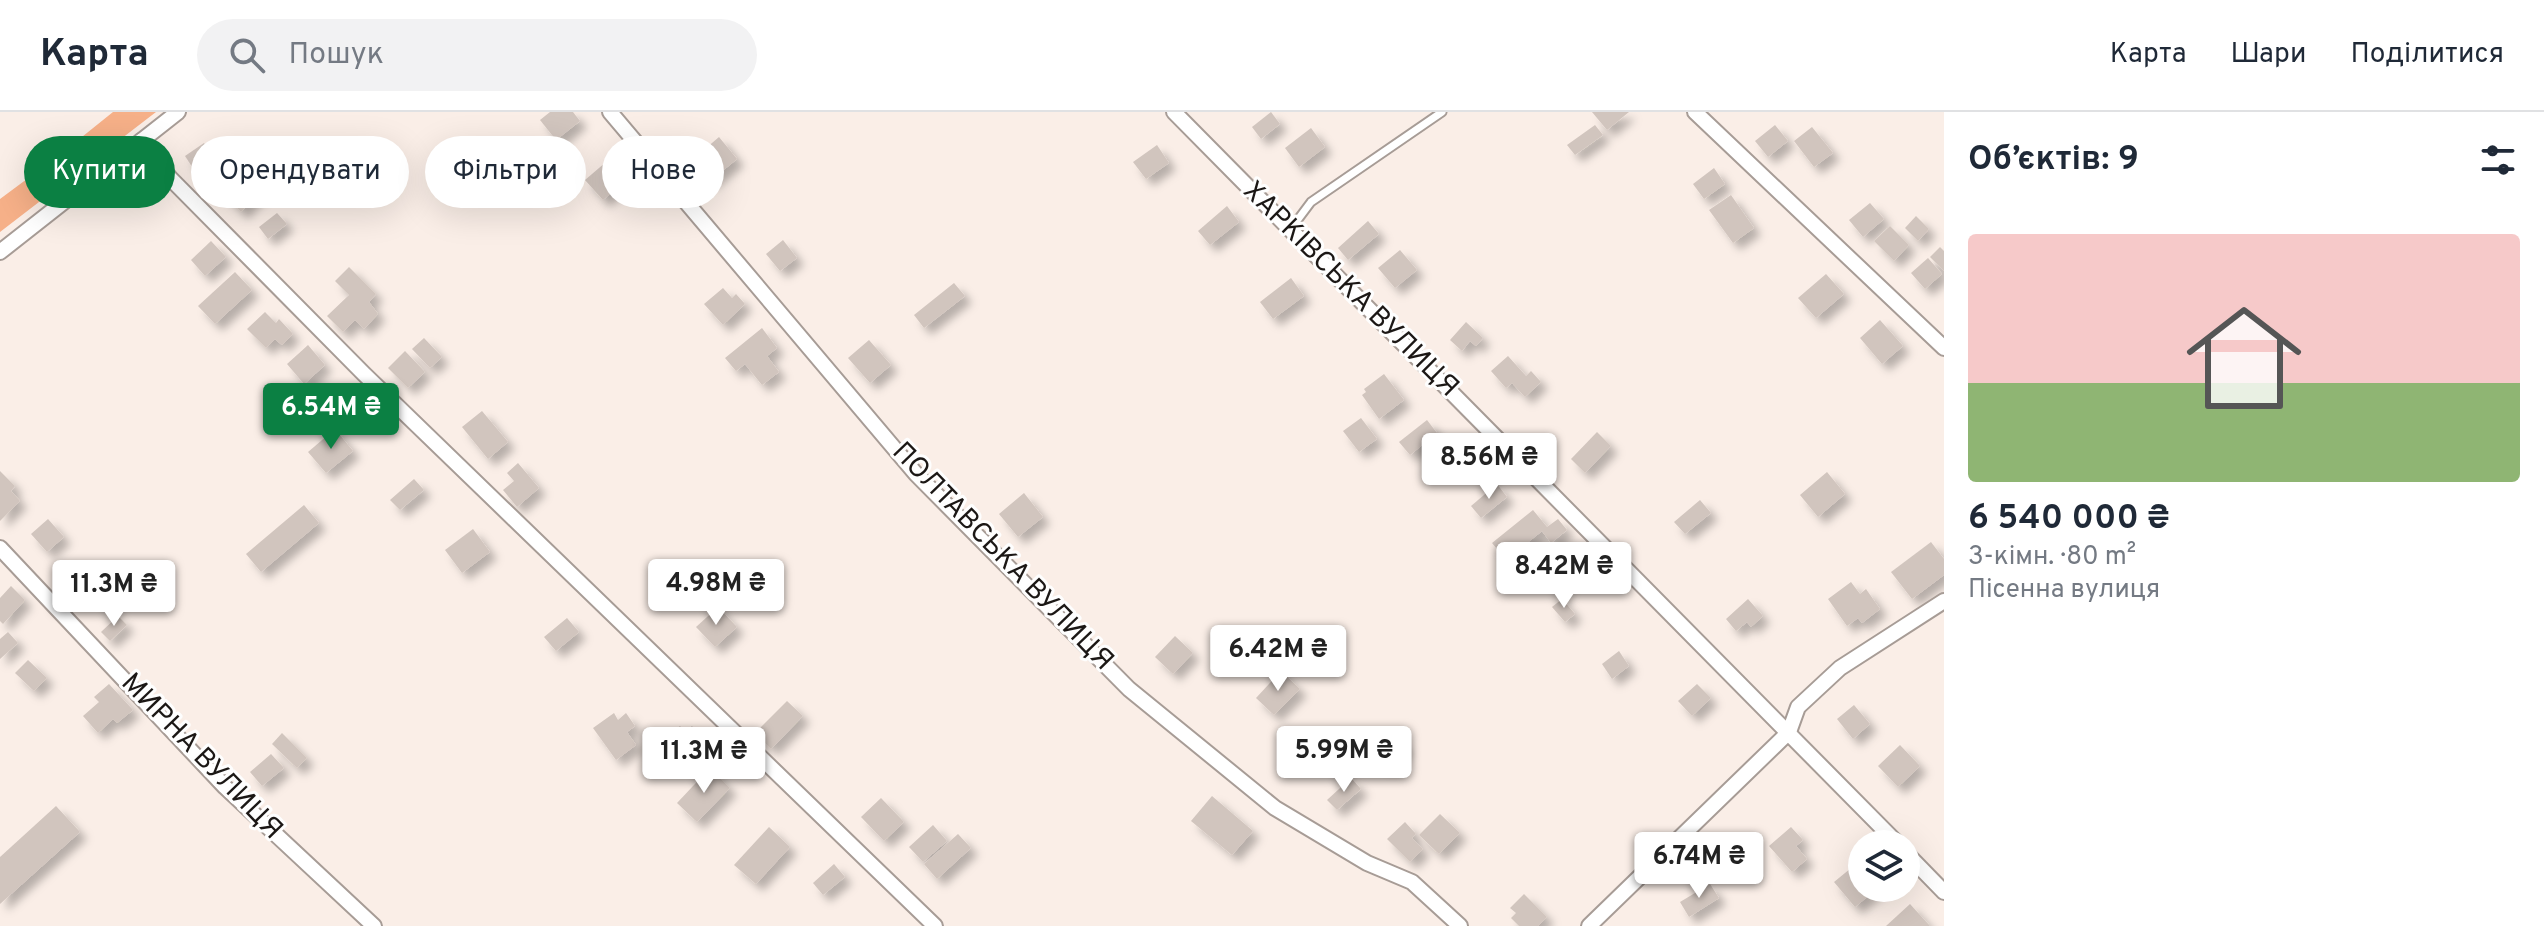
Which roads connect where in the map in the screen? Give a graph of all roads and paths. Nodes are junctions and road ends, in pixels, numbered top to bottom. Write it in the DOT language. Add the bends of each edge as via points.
graph roads {
  1 [pos="178,112"];
  2 [pos="610,112"];
  3 [pos="1174,112"];
  4 [pos="1442,112"];
  5 [pos="1695,112"];
  6 [pos="147,136"];
  7 [pos="175,183"];
  8 [pos="56,208"];
  9 [pos="1290,230"];
  10 [pos="0,252"];
  11 [pos="1944,348"];
  12 [pos="0,548"];
  13 [pos="1944,601"];
  14 [pos="1789,732"];
  15 [pos="1884,830"];
  16 [pos="1920,867"];
  17 [pos="1944,892"];
  18 [pos="374,926"];
  19 [pos="935,926"];
  20 [pos="1460,926"];
  21 [pos="1589,926"];
  1 -- 6 [label="street"];
  2 -- 20 [label="street, ПОЛТАВСЬКА ВУЛИЦЯ" via="916,474 1129,689 1275,808 1367,863 1412,882"];
  3 -- 9 [label="street, ХАРКІВСЬКА ВУЛИЦЯ"];
  4 -- 9 [label="lane" via="1311,202"];
  5 -- 11 [label="street"];
  7 -- 19 [label="street" via="364,374"];
  8 -- 10 [label="street"];
  9 -- 14 [label="street, ХАРКІВСЬКА ВУЛИЦЯ"];
  12 -- 18 [label="street, МИРНА ВУЛИЦЯ" via="225,787"];
  13 -- 14 [label="street" via="1840,668 1798,707"];
  14 -- 15 [label="street, ХАРКІВСЬКА ВУЛИЦЯ"];
  14 -- 21 [label="street"];
  16 -- 17 [label="street"];
}
